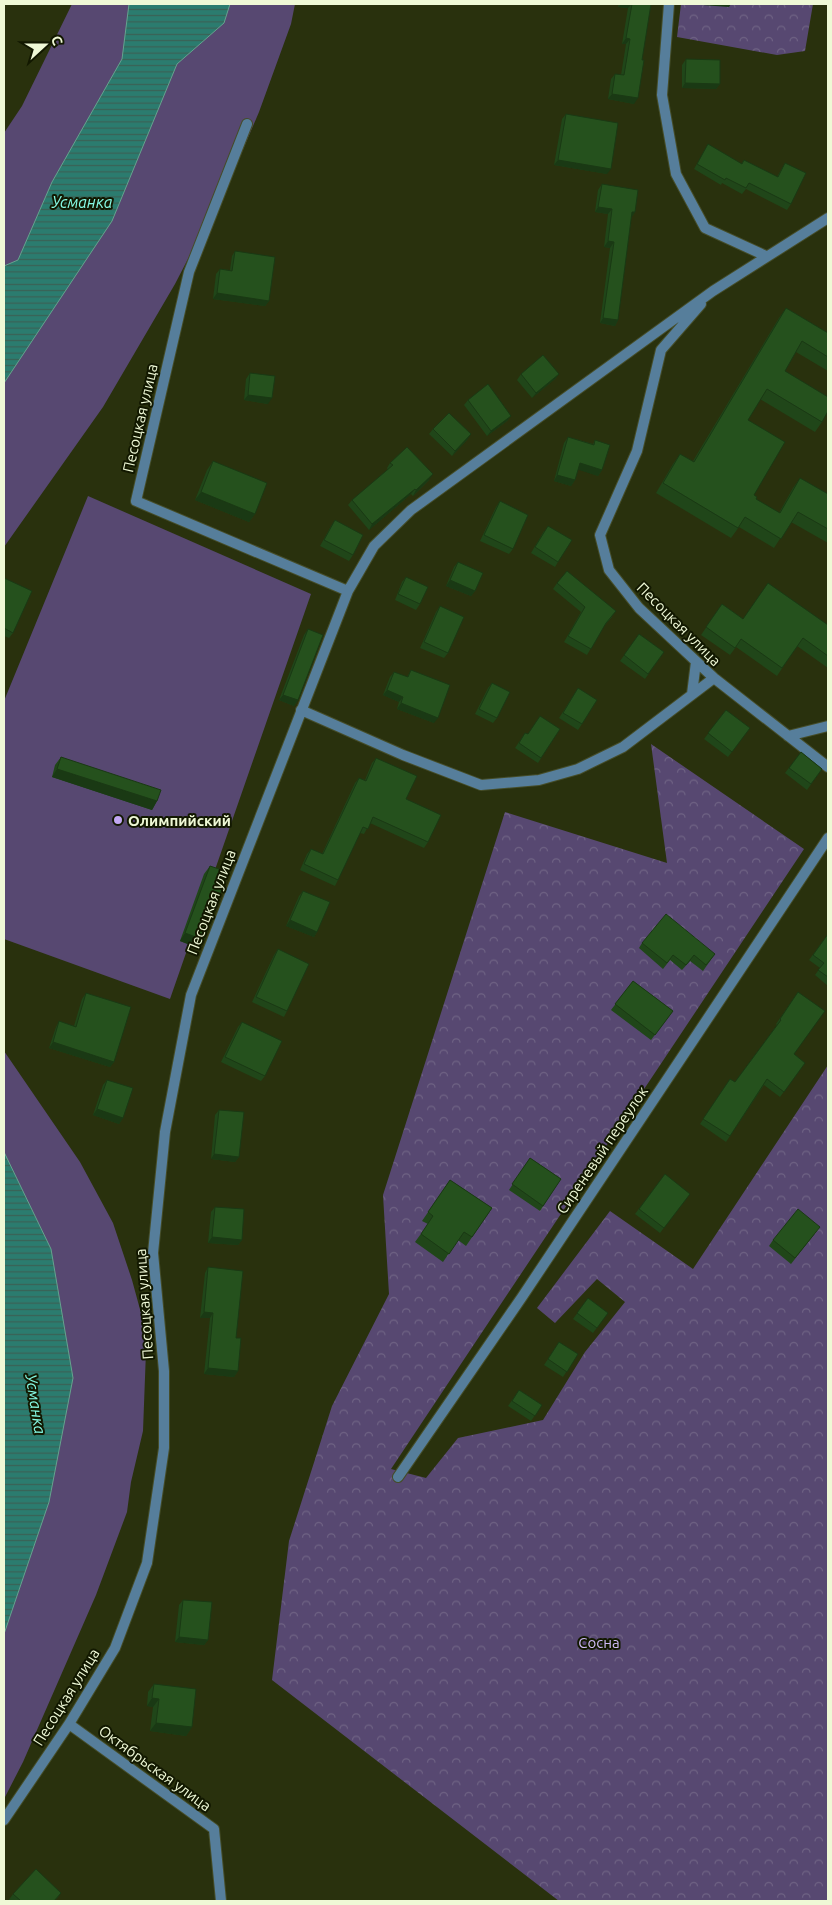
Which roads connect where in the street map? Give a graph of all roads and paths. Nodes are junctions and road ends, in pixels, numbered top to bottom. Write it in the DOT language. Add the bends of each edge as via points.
graph roads {
  1 [pos="670,4"];
  2 [pos="247,124"];
  3 [pos="828,218"];
  4 [pos="766,256"];
  5 [pos="714,291"];
  6 [pos="348,591"];
  7 [pos="696,662"];
  8 [pos="714,678"];
  9 [pos="692,694"];
  10 [pos="302,710"];
  11 [pos="828,726"];
  12 [pos="788,736"];
  13 [pos="827,764"];
  14 [pos="828,838"];
  15 [pos="398,1477"];
  16 [pos="69,1724"];
  17 [pos="4,1820"];
  18 [pos="222,1901"];
  1 -- 4 [label="street" via="662,96 676,174 705,228"];
  2 -- 6 [label="street, Песоцкая улица" via="189,272 136,501"];
  3 -- 4 [label="street, Песоцкая улица"];
  4 -- 5 [label="street, Песоцкая улица"];
  5 -- 6 [label="street, Песоцкая улица" via="410,510 374,546"];
  5 -- 7 [label="street, Песоцкая улица" via="661,350 636,450 600,535 609,570 639,608"];
  6 -- 10 [label="street, Песоцкая улица"];
  7 -- 8 [label="street, Песоцкая улица"];
  7 -- 9 [label="street"];
  8 -- 9 [label="street, Песоцкая улица"];
  8 -- 12 [label="street"];
  9 -- 10 [label="street, Песоцкая улица" via="623,747 578,769 539,780 481,785"];
  10 -- 16 [label="street, Песоцкая улица" via="191,995 165,1132 153,1253 164,1371 164,1448 147,1563 114,1648"];
  11 -- 12 [label="street"];
  12 -- 13 [label="street"];
  14 -- 15 [label="street, Сиреневый переулок"];
  16 -- 17 [label="street, Песоцкая улица"];
  16 -- 18 [label="street, Октябрьская улица" via="214,1829"];
}
